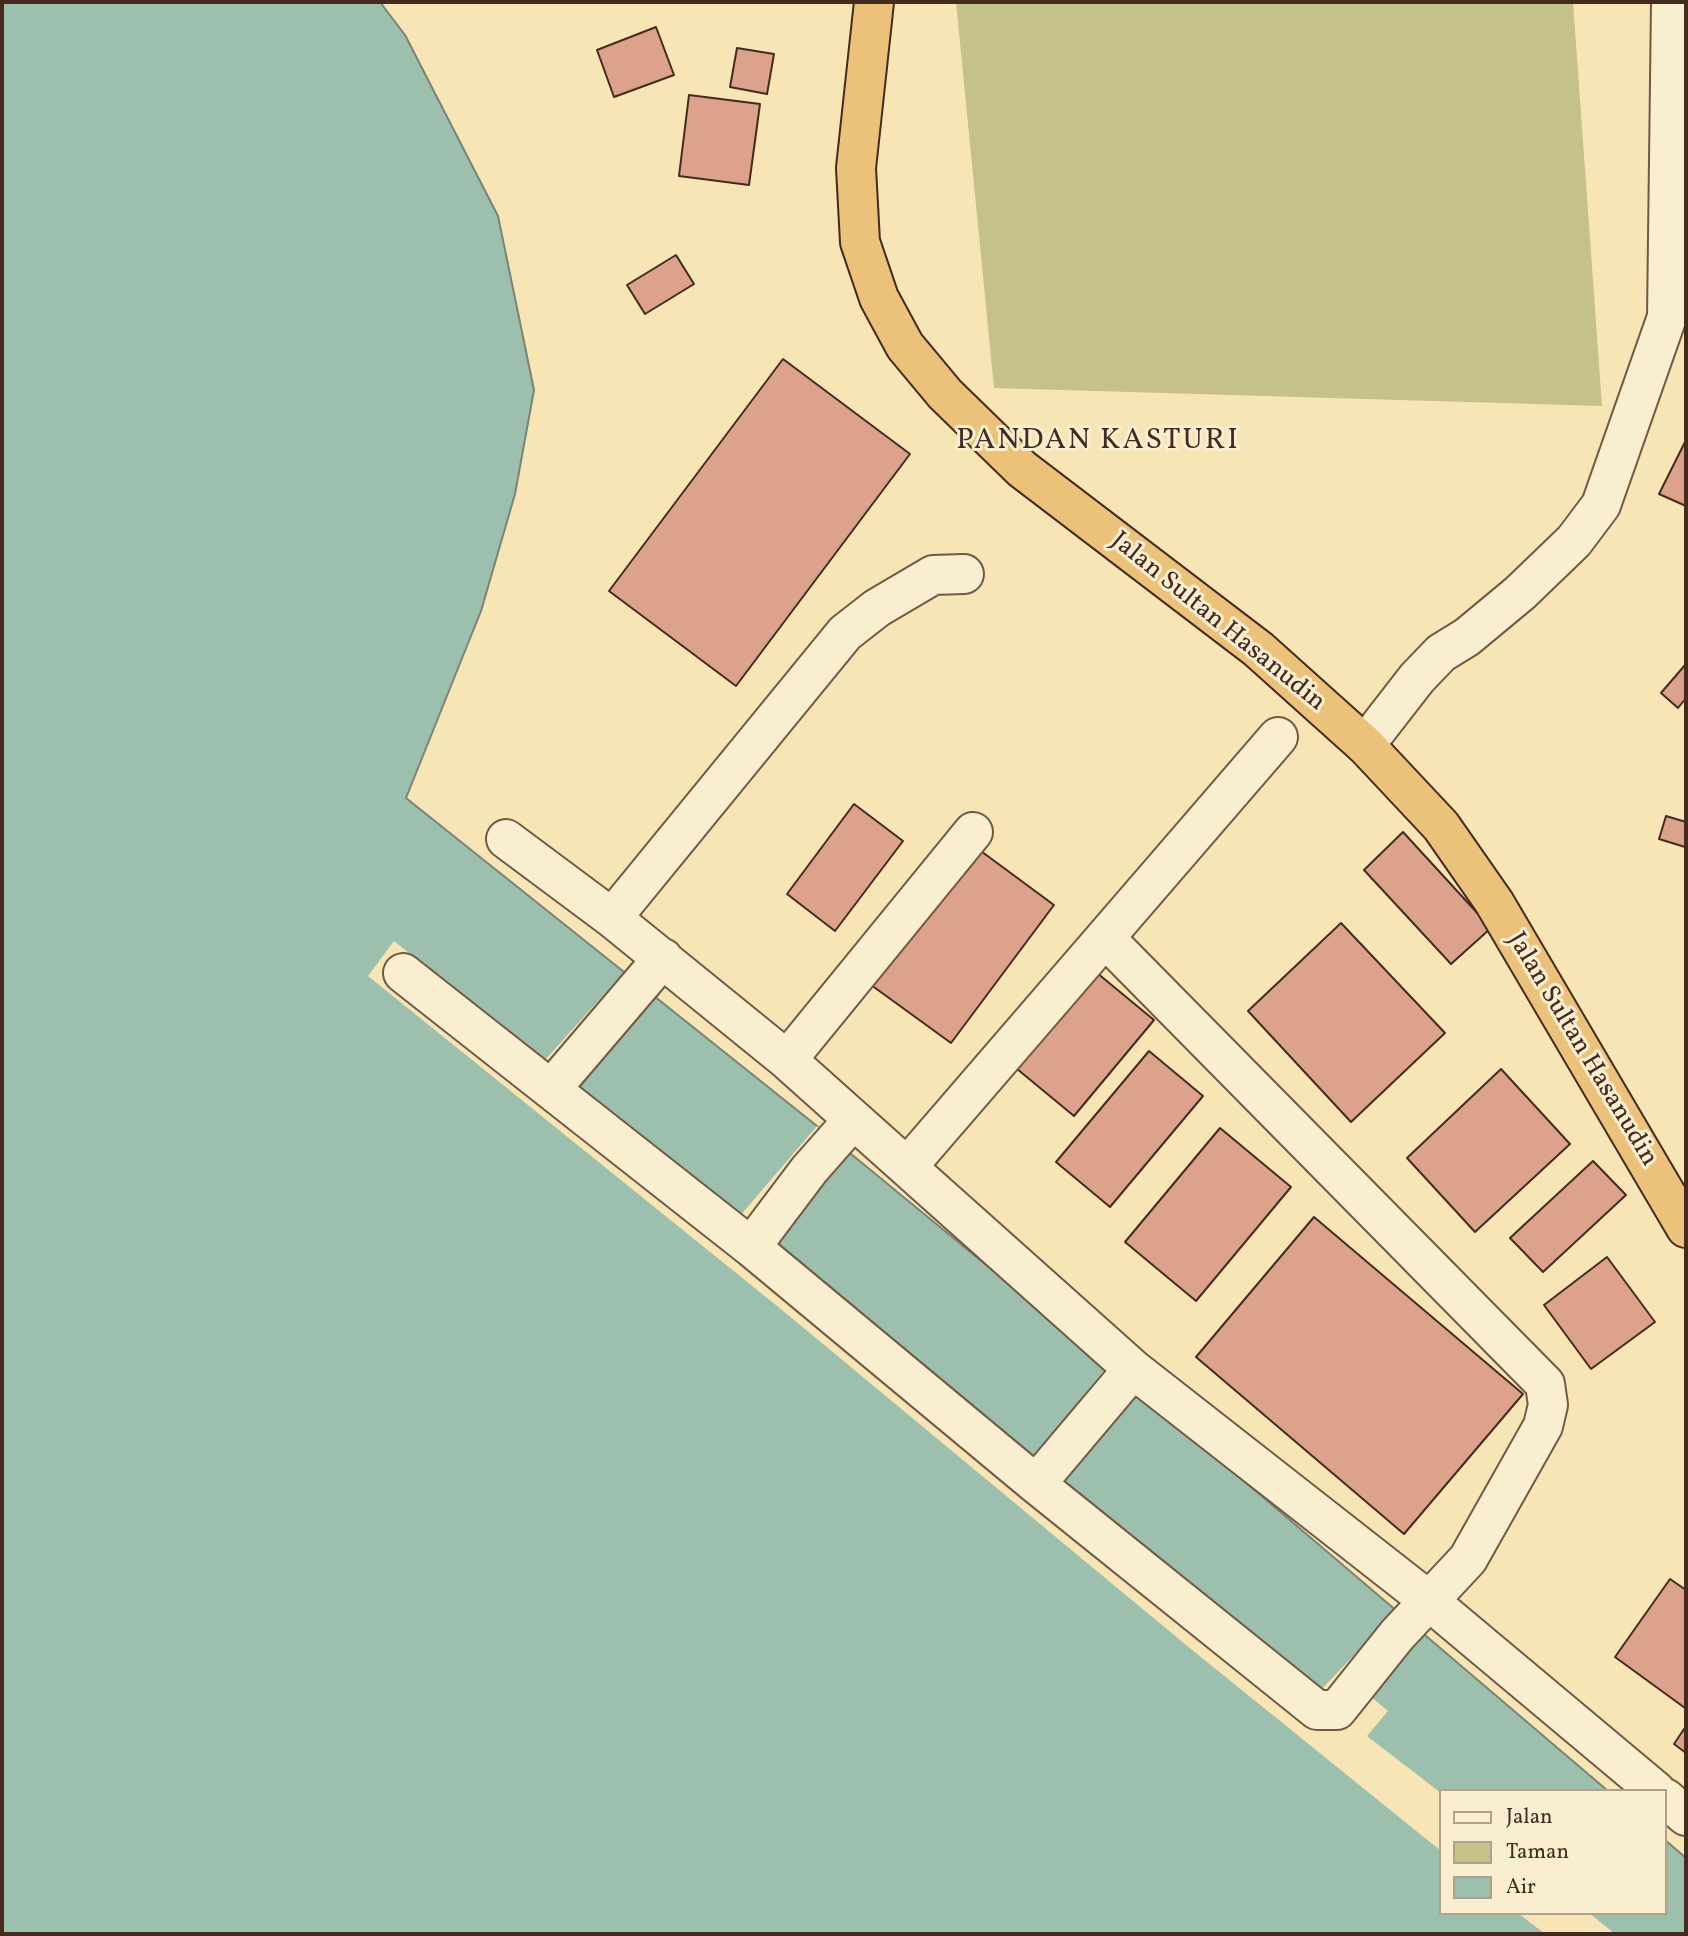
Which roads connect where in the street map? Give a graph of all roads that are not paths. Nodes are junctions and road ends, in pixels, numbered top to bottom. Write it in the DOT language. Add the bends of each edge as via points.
graph roads {
  1 [pos="874,2"];
  2 [pos="1671,2"];
  3 [pos="964,574"];
  4 [pos="1278,737"];
  5 [pos="1365,745"];
  6 [pos="973,832"];
  7 [pos="506,839"];
  8 [pos="612,918"];
  9 [pos="1106,939"];
  10 [pos="663,958"];
  11 [pos="403,972"];
  12 [pos="787,1060"];
  13 [pos="552,1088"];
  14 [pos="853,1120"];
  15 [pos="907,1167"];
  16 [pos="1686,1228"];
  17 [pos="751,1247"];
  18 [pos="1133,1368"];
  19 [pos="1037,1484"];
  20 [pos="1428,1600"];
  21 [pos="1654,1789"];
  22 [pos="1667,1800"];
  23 [pos="1686,1816"];
  1 -- 5 [label="highway, Jalan Sultan Hasanudin" via="856,168 860,242 879,298 905,346 945,394 1022,469 1258,649"];
  2 -- 5 [label="street" via="1667,317 1601,505 1574,541 1520,593 1441,653"];
  3 -- 8 [label="street" via="933,575 845,633"];
  4 -- 9 [label="street"];
  5 -- 16 [label="highway, Jalan Sultan Hasanudin" via="1441,826 1494,902"];
  6 -- 12 [label="street"];
  7 -- 8 [label="street"];
  8 -- 10 [label="street"];
  9 -- 15 [label="street"];
  9 -- 20 [label="street" via="1545,1384 1548,1405 1543,1426 1468,1559"];
  10 -- 12 [label="street"];
  10 -- 13 [label="street"];
  11 -- 13 [label="street"];
  12 -- 14 [label="street"];
  13 -- 17 [label="street"];
  14 -- 15 [label="street"];
  14 -- 17 [label="street"];
  15 -- 18 [label="street"];
  17 -- 19 [label="street"];
  18 -- 19 [label="street"];
  18 -- 20 [label="street"];
  19 -- 20 [label="street" via="1317,1710 1337,1710"];
  20 -- 21 [label="street"];
  22 -- 23 [label="street"];
}
